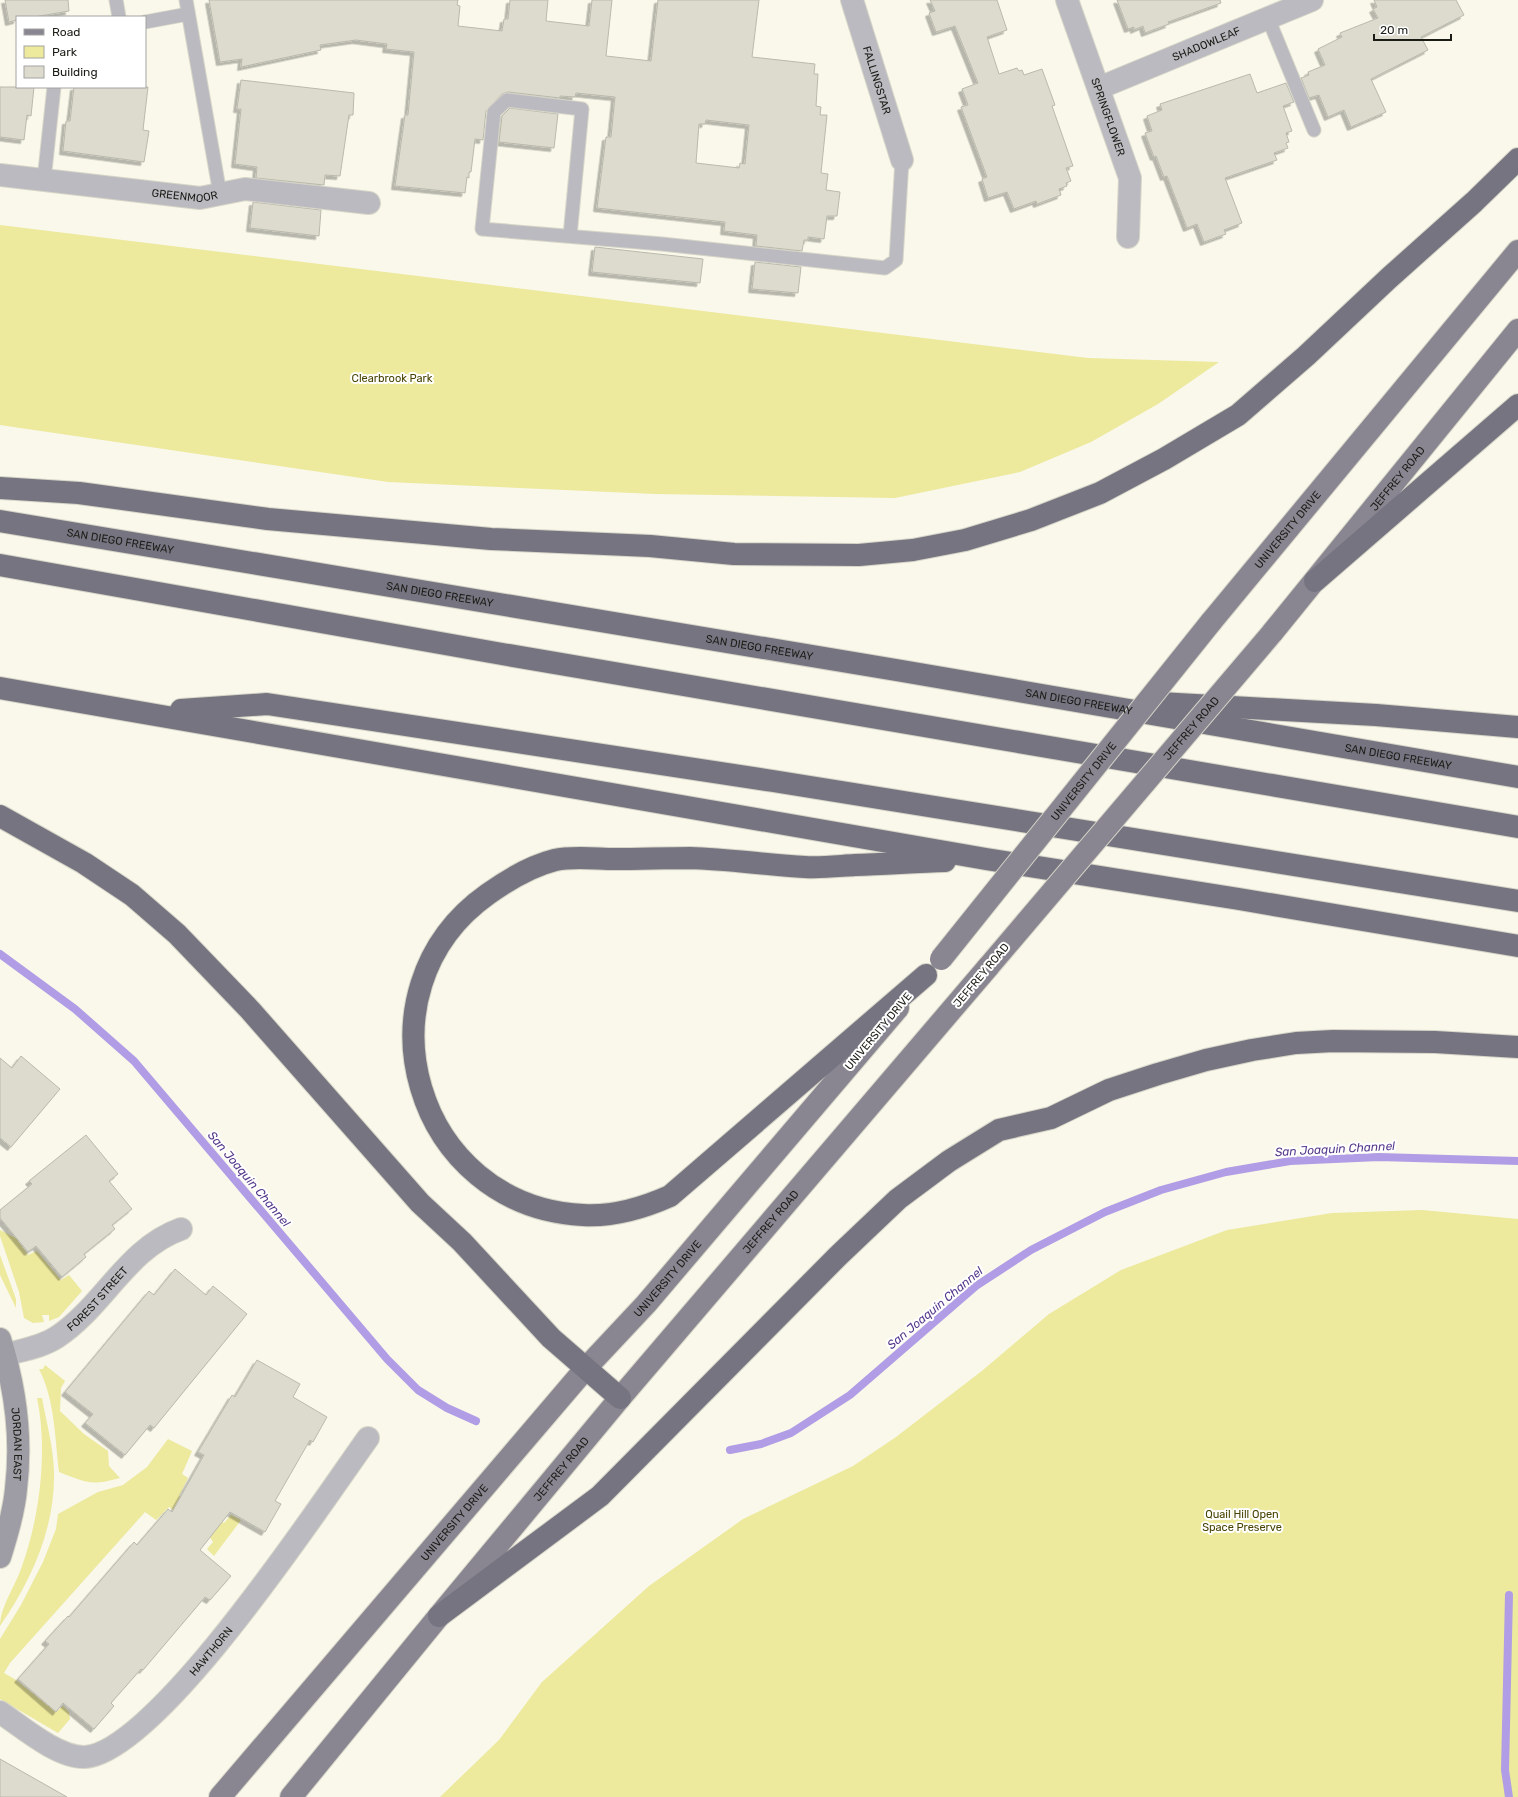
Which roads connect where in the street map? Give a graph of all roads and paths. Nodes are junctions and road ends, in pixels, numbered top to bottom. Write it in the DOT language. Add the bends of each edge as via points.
graph roads {
  1 [pos="116,0"];
  2 [pos="186,0"];
  3 [pos="852,0"];
  4 [pos="1067,0"];
  5 [pos="1312,0"];
  6 [pos="188,14"];
  7 [pos="119,16"];
  8 [pos="1268,18"];
  9 [pos="146,22"];
  10 [pos="54,88"];
  11 [pos="1099,88"];
  12 [pos="1314,130"];
  13 [pos="1518,159"];
  14 [pos="902,160"];
  15 [pos="0,175"];
  16 [pos="44,180"];
  17 [pos="220,194"];
  18 [pos="369,203"];
  19 [pos="570,236"];
  20 [pos="1128,237"];
  21 [pos="1518,251"];
  22 [pos="1518,330"];
  23 [pos="1518,405"];
  24 [pos="0,488"];
  25 [pos="0,521"];
  26 [pos="0,565"];
  27 [pos="1314,582"];
  28 [pos="0,688"];
  29 [pos="1054,697"];
  30 [pos="146,712"];
  31 [pos="1518,726"];
  32 [pos="1518,777"];
  33 [pos="0,816"];
  34 [pos="1518,827"];
  35 [pos="986,859"];
  36 [pos="1518,901"];
  37 [pos="1518,946"];
  38 [pos="926,975"];
  39 [pos="1518,1047"];
  40 [pos="181,1229"];
  41 [pos="2,1347"];
  42 [pos="586,1368"];
  43 [pos="620,1398"];
  44 [pos="368,1438"];
  45 [pos="0,1557"];
  46 [pos="439,1616"];
  47 [pos="0,1712"];
  48 [pos="220,1797"];
  49 [pos="291,1797"];
  1 -- 7 [label="lane"];
  2 -- 6 [label="lane"];
  3 -- 14 [label="street, FALLINGSTAR"];
  4 -- 11 [label="street, SPRINGFLOWER"];
  5 -- 8 [label="street, SHADOWLEAF"];
  6 -- 9 [label="lane"];
  6 -- 17 [label="lane"];
  8 -- 11 [label="street, SHADOWLEAF"];
  8 -- 12 [label="lane"];
  10 -- 16 [label="lane"];
  11 -- 20 [label="street, SPRINGFLOWER" via="1130,178"];
  13 -- 24 [label="highway" via="1306,356 1238,415 1100,493 1031,520 965,540 913,550 859,555 734,554 650,546 491,539 268,519 79,493"];
  14 -- 19 [label="lane" via="896,260 885,268"];
  15 -- 16 [label="street, GREENMOOR"];
  16 -- 17 [label="street, GREENMOOR" via="200,198"];
  17 -- 18 [label="street, GREENMOOR" via="245,189"];
  19 -- 19 [label="lane" via="582,110 507,100 494,112 482,229"];
  21 -- 38 [label="main road, UNIVERSITY DRIVE, bridge" via="1210,622"];
  22 -- 27 [label="main road, JEFFREY ROAD"];
  23 -- 27 [label="highway"];
  25 -- 29 [label="highway, SAN DIEGO FREEWAY"];
  26 -- 34 [label="highway" via="502,654"];
  27 -- 43 [label="main road, JEFFREY ROAD, bridge"];
  28 -- 30 [label="highway"];
  29 -- 31 [label="highway" via="1368,714"];
  29 -- 32 [label="highway, SAN DIEGO FREEWAY"];
  30 -- 35 [label="highway"];
  30 -- 36 [label="highway" via="267,704 773,781"];
  33 -- 42 [label="highway" via="84,863 132,895 177,934 250,1010 420,1203 462,1242 551,1338"];
  35 -- 37 [label="highway"];
  35 -- 38 [label="highway" via="808,867 692,858 557,859 529,869 504,882 471,906 440,944 426,970 418,997 414,1025 418,1080 427,1108 440,1132 460,1158 483,1179 529,1204 557,1212 584,1216 612,1214 644,1207 670,1196"];
  38 -- 42 [label="main road, UNIVERSITY DRIVE" via="646,1304"];
  39 -- 46 [label="highway" via="1435,1042 1341,1041 1296,1043 1252,1050 1158,1074 1109,1090 1051,1118 999,1130 949,1161 898,1199 600,1496"];
  40 -- 41 [label="street, FOREST STREET" via="158,1238 116,1278 77,1321 56,1338 33,1348"];
  41 -- 45 [label="street, JORDAN EAST" via="15,1403 18,1448 16,1490"];
  42 -- 43 [label="highway"];
  42 -- 48 [label="main road, UNIVERSITY DRIVE"];
  43 -- 46 [label="main road, JEFFREY ROAD"];
  44 -- 47 [label="street, HAWTHORN" via="239,1617 198,1667 152,1716 123,1741 103,1753 84,1757 62,1752"];
  46 -- 49 [label="main road"];
}
